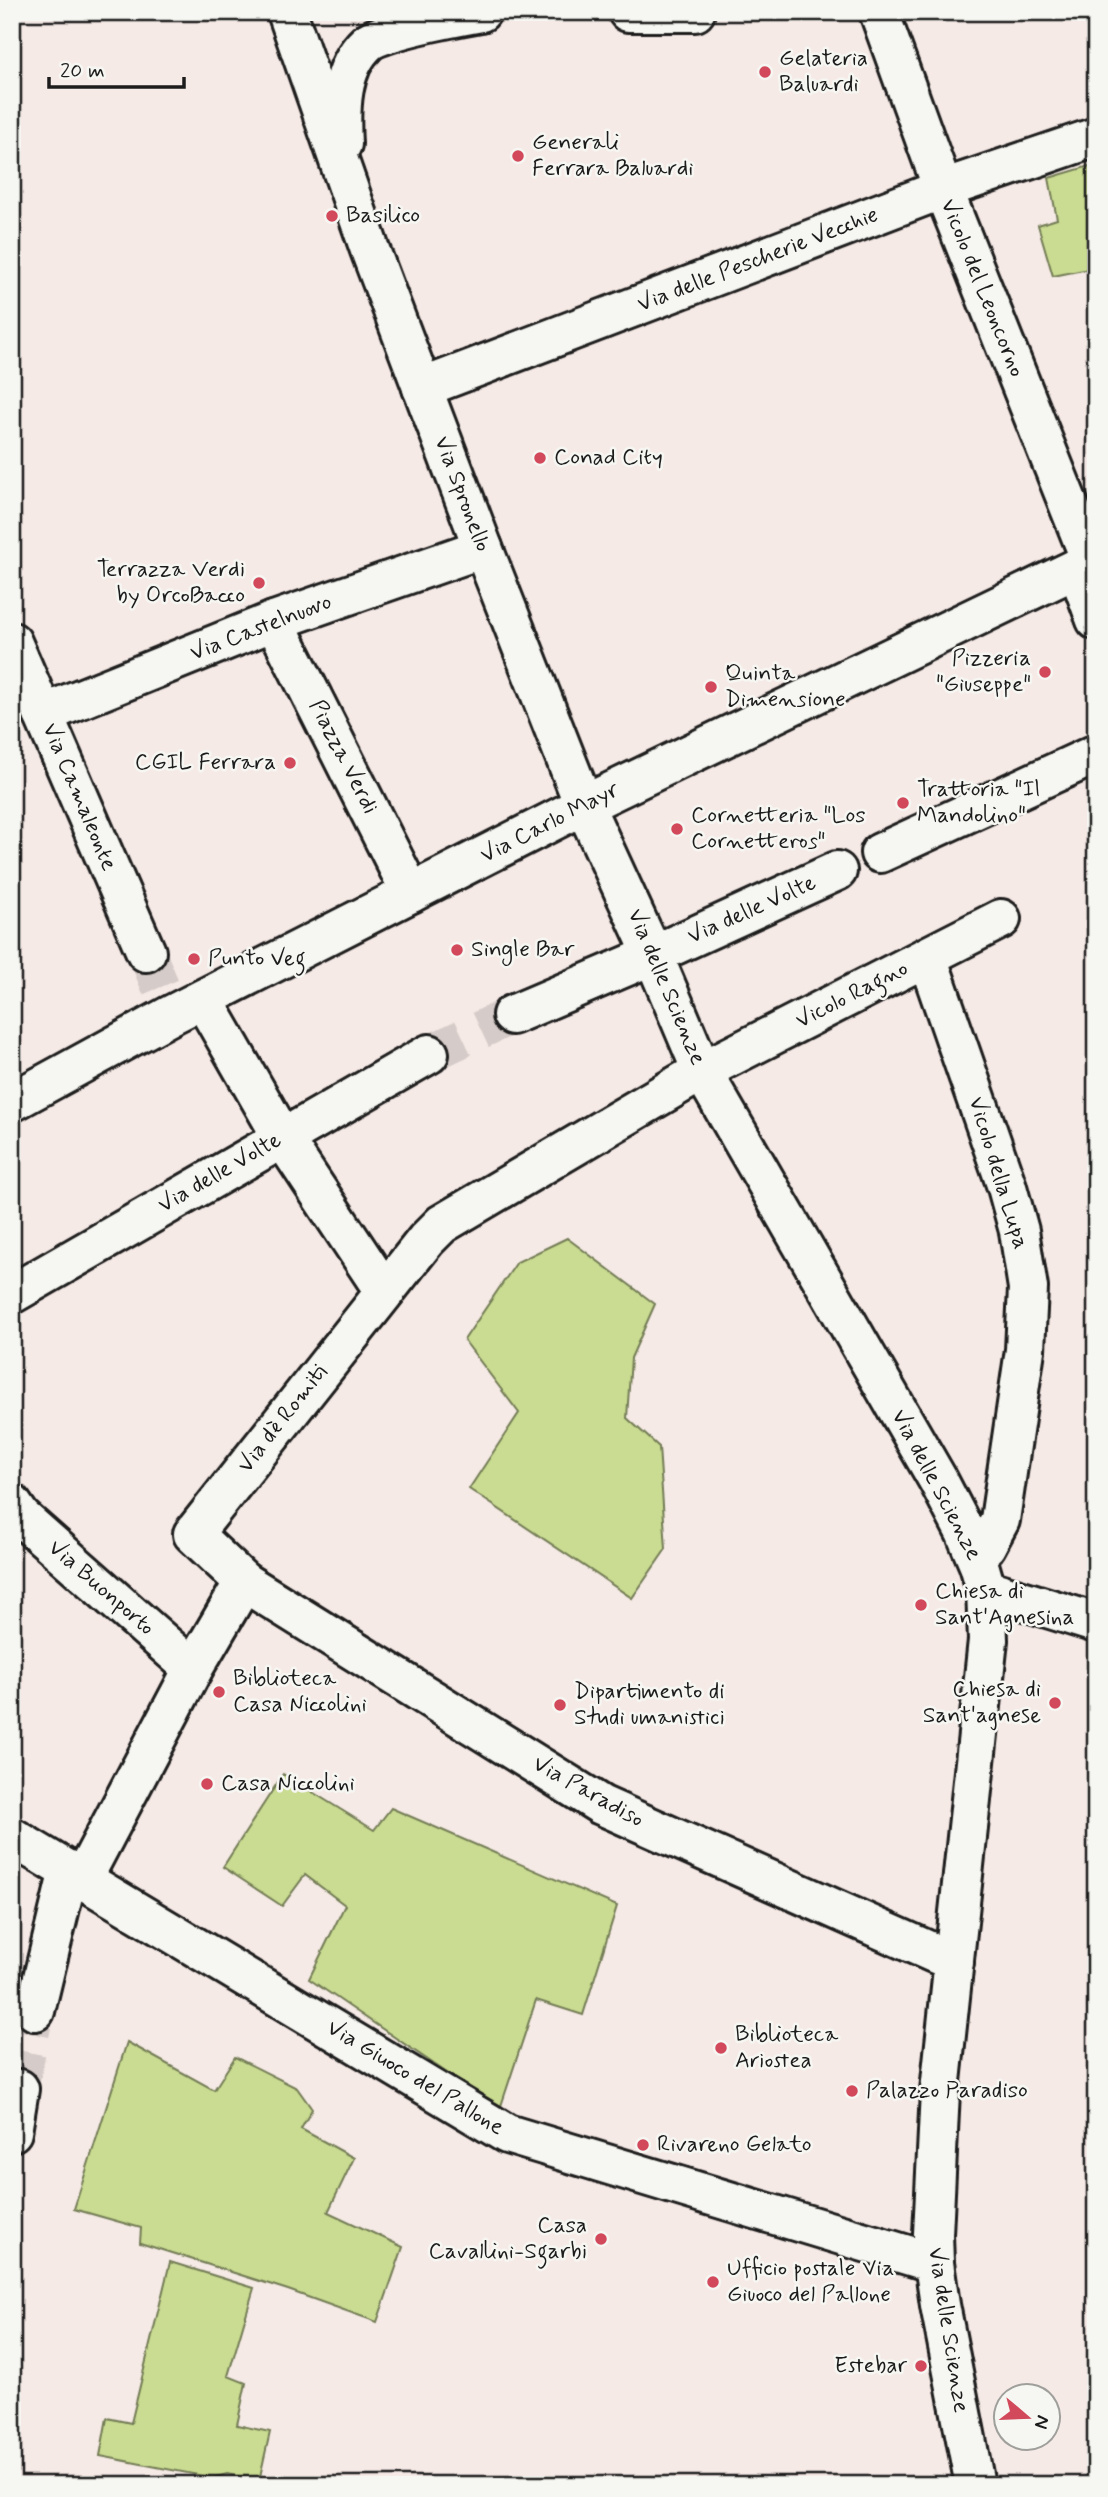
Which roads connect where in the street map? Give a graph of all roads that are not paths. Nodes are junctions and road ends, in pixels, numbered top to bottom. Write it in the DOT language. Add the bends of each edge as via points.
graph roads {
  1 [pos="287,12"];
  2 [pos="481,12"];
  3 [pos="628,12"];
  4 [pos="695,12"];
  5 [pos="879,12"];
  6 [pos="1096,137"];
  7 [pos="345,181"];
  8 [pos="943,189"];
  9 [pos="422,387"];
  10 [pos="483,548"];
  11 [pos="1088,563"];
  12 [pos="1096,620"];
  13 [pos="274,621"];
  14 [pos="12,642"];
  15 [pos="43,714"];
  16 [pos="1096,754"];
  17 [pos="584,805"];
  18 [pos="880,853"];
  19 [pos="837,871"];
  20 [pos="411,893"];
  21 [pos="1001,919"];
  22 [pos="146,952"];
  23 [pos="653,955"];
  24 [pos="927,957"];
  25 [pos="178,1001"];
  26 [pos="512,1015"];
  27 [pos="429,1054"];
  28 [pos="702,1071"];
  29 [pos="12,1102"];
  30 [pos="282,1137"];
  31 [pos="384,1291"];
  32 [pos="12,1294"];
  33 [pos="12,1504"];
  34 [pos="981,1572"];
  35 [pos="244,1582"];
  36 [pos="1096,1623"];
  37 [pos="193,1669"];
  38 [pos="12,1837"];
  39 [pos="76,1874"];
  40 [pos="954,1962"];
  41 [pos="35,2011"];
  42 [pos="19,2089"];
  43 [pos="12,2132"];
  44 [pos="934,2263"];
  45 [pos="975,2485"];
  1 -- 7 [label="street, Via Spronello"];
  2 -- 7 [label="street, Via Spronello" via="368,41 350,67 340,109"];
  3 -- 4 [label="street"];
  5 -- 8 [label="street, Vicolo del Leoncorno"];
  6 -- 8 [label="street, Via delle Pescherie Vecchie"];
  7 -- 9 [label="street, Via Spronello"];
  8 -- 9 [label="street, Via delle Pescherie Vecchie"];
  8 -- 11 [label="street, Vicolo del Leoncorno"];
  9 -- 10 [label="street, Via Spronello"];
  10 -- 13 [label="street, Via Castelnuovo"];
  10 -- 17 [label="street, Via Spronello"];
  11 -- 12 [label="street, Vicolo del Leoncorno"];
  11 -- 17 [label="street, Via Carlo Mayr"];
  13 -- 15 [label="street, Via Castelnuovo"];
  13 -- 20 [label="street, Piazza Verdi"];
  14 -- 15 [label="street, Via Camaleonte"];
  15 -- 22 [label="street, Via Camaleonte"];
  16 -- 18 [label="street"];
  17 -- 20 [label="street, Via Carlo Mayr"];
  17 -- 23 [label="street, Via delle Scienze"];
  19 -- 23 [label="street, Via delle Volte"];
  20 -- 25 [label="street, Via Carlo Mayr"];
  21 -- 24 [label="street, Vicolo Ragno"];
  23 -- 26 [label="street, Via delle Volte"];
  23 -- 28 [label="street, Via delle Scienze"];
  24 -- 28 [label="street, Vicolo Ragno"];
  24 -- 34 [label="street, Vicolo della Lupa" via="1007,1187 1028,1288 1025,1350 1000,1520 986,1546"];
  25 -- 29 [label="street, Via Carlo Mayr"];
  25 -- 30 [label="street"];
  27 -- 30 [label="street, Via delle Volte"];
  28 -- 31 [label="street, Via dè Romiti" via="442,1224"];
  28 -- 34 [label="street, Via delle Scienze" via="931,1468"];
  30 -- 31 [label="street"];
  30 -- 32 [label="street, Via delle Volte"];
  31 -- 35 [label="street, Via dè Romiti" via="193,1534"];
  33 -- 37 [label="street, Via Buonporto" via="21,1517"];
  34 -- 36 [label="street"];
  34 -- 40 [label="street, Via delle Scienze" via="988,1640"];
  35 -- 37 [label="street"];
  35 -- 40 [label="street, Via Paradiso" via="601,1805"];
  37 -- 39 [label="street"];
  38 -- 39 [label="street, Via Giuoco del Pallone"];
  39 -- 41 [label="street"];
  39 -- 44 [label="street, Via Giuoco del Pallone" via="507,2134"];
  40 -- 44 [label="street, Via delle Scienze" via="940,2091"];
  42 -- 43 [label="street"];
  44 -- 45 [label="street, Via delle Scienze"];
}
